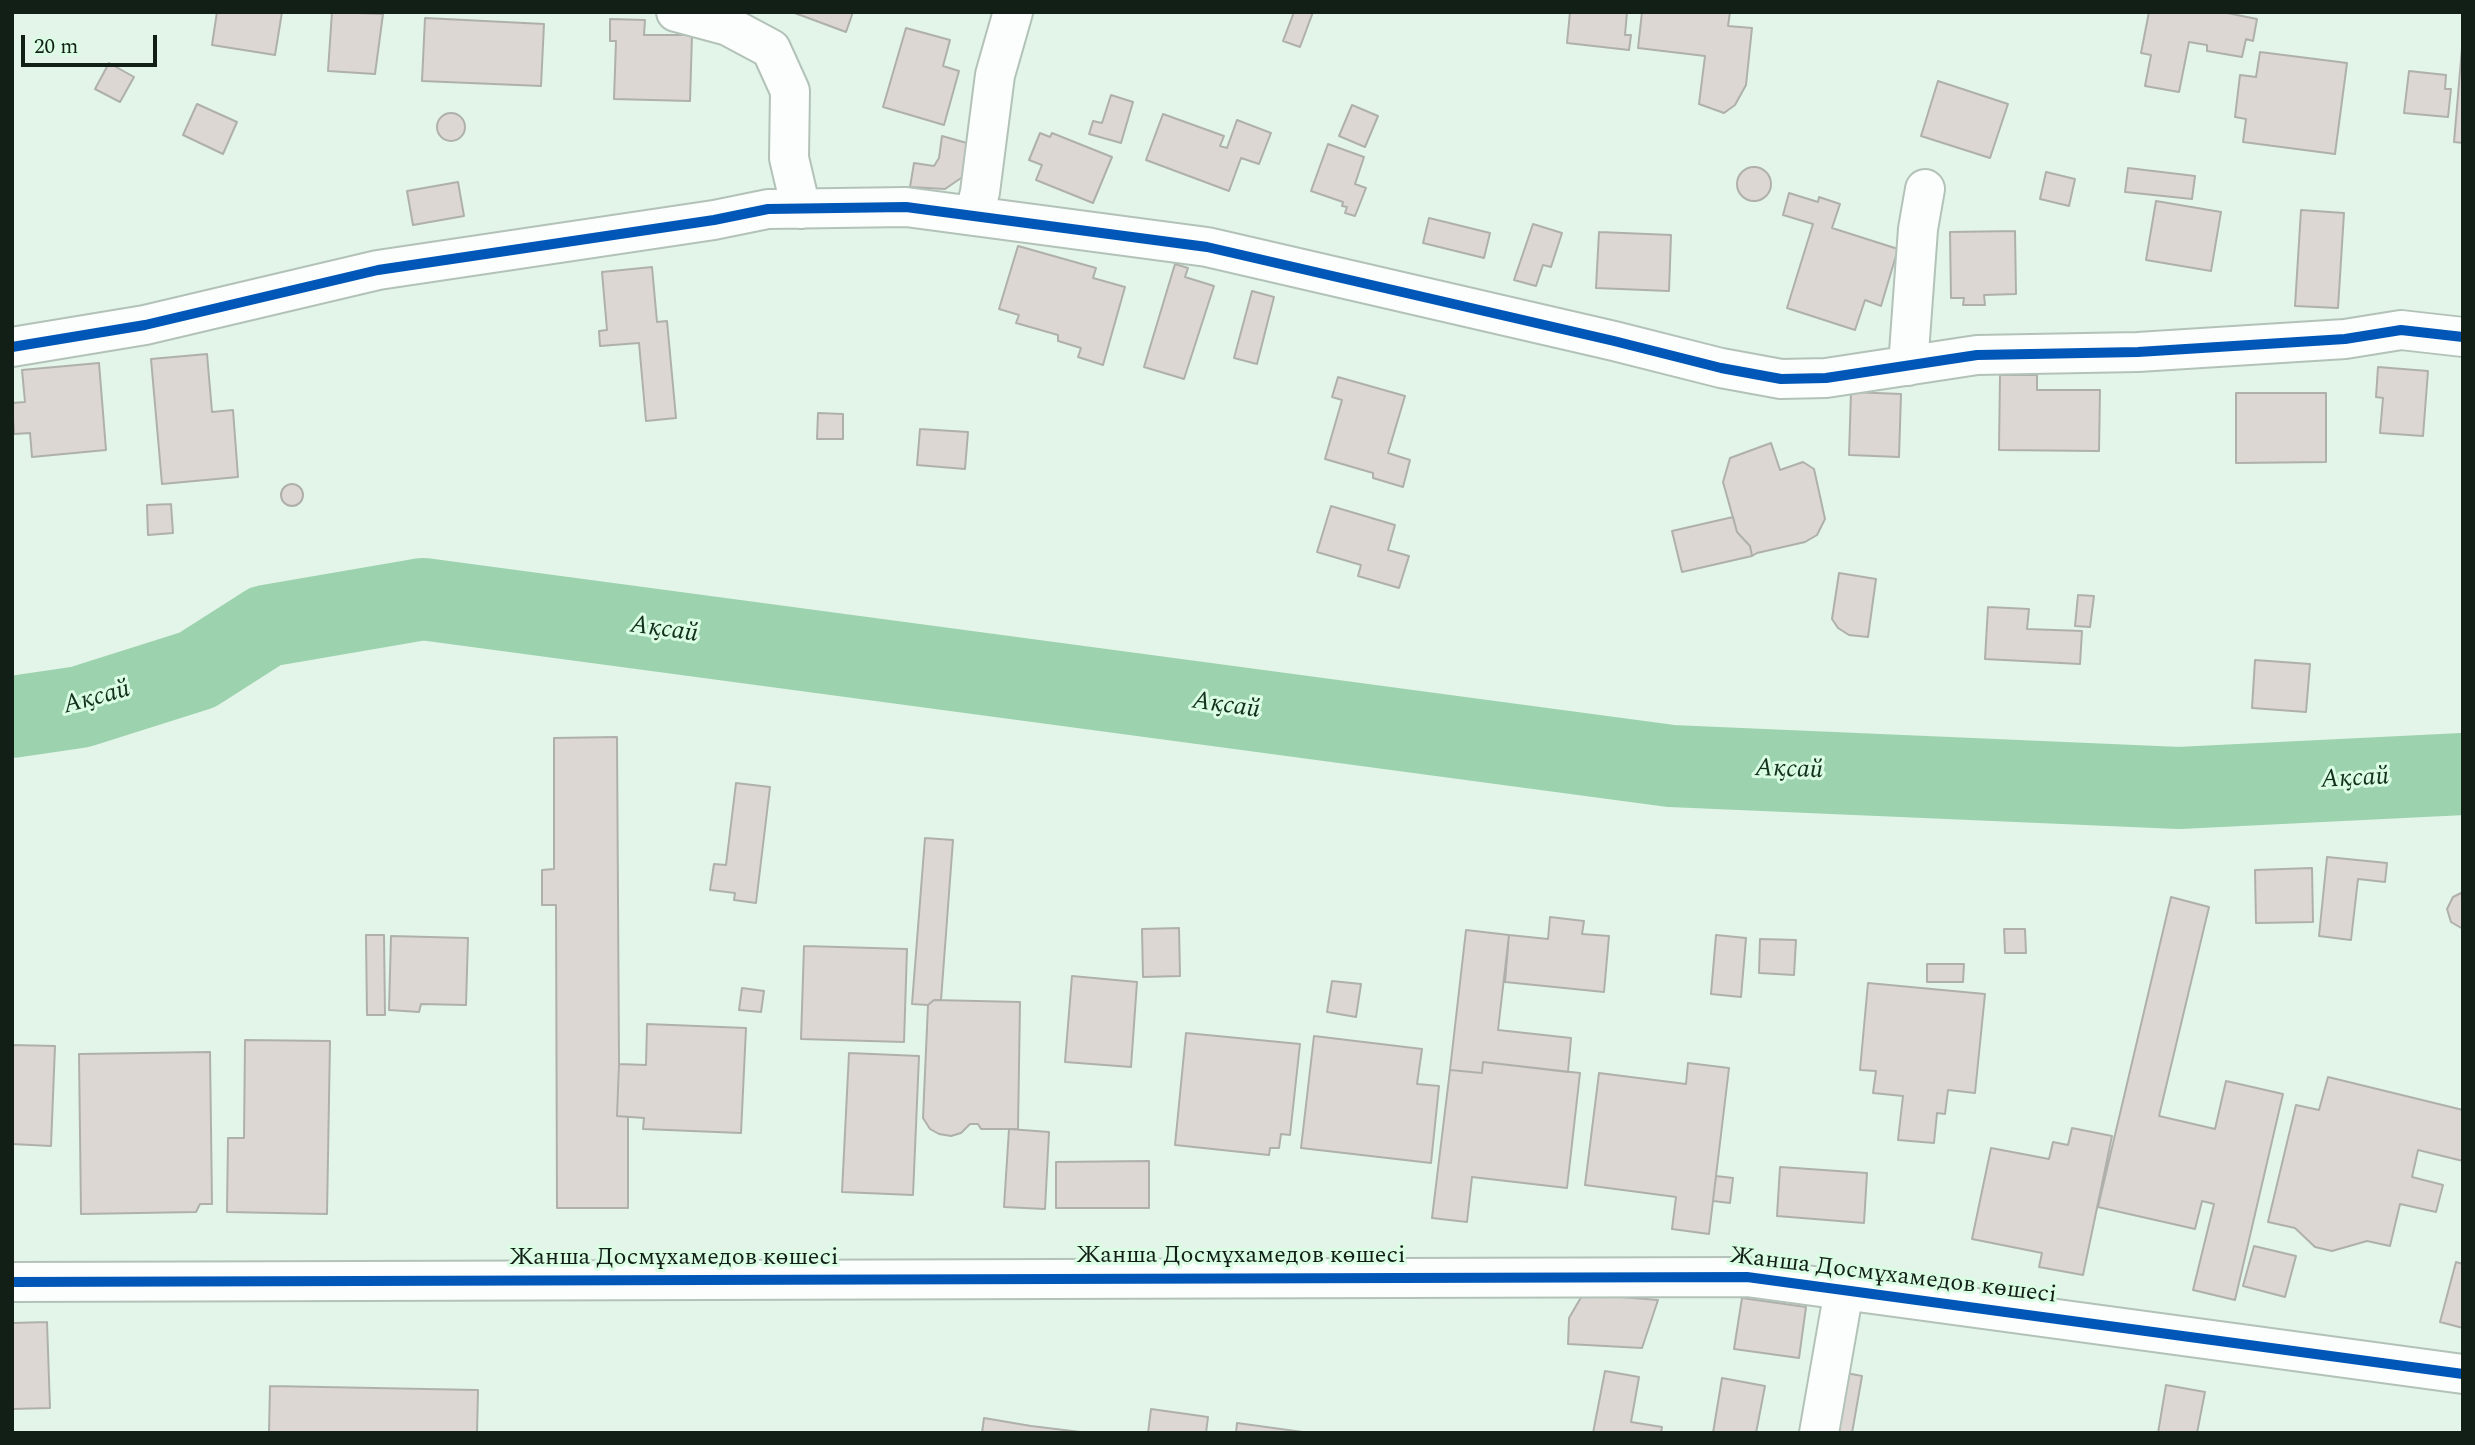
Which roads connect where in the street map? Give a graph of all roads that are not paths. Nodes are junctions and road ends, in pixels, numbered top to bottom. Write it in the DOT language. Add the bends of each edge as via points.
graph roads {
  1 [pos="676,12"];
  2 [pos="1013,12"];
  3 [pos="1925,188"];
  4 [pos="800,208"];
  5 [pos="974,216"];
  6 [pos="2463,337"];
  7 [pos="12,347"];
  8 [pos="1908,366"];
  9 [pos="12,1282"];
  10 [pos="1844,1290"];
  11 [pos="2463,1374"];
  12 [pos="1819,1433"];
  1 -- 4 [label="street" via="728,26 771,49 790,91 789,158"];
  2 -- 5 [label="street" via="996,75"];
  3 -- 8 [label="street"];
  4 -- 5 [label="street" via="906,207"];
  4 -- 7 [label="street" via="768,209 378,270 145,325"];
  5 -- 8 [label="street" via="1207,247 1781,379 1826,378"];
  6 -- 8 [label="street" via="2401,330 2345,339 2138,352 1977,355"];
  9 -- 10 [label="street, Жанша Досмұхамедов көшесі" via="1747,1277"];
  10 -- 11 [label="street, Жанша Досмұхамедов көшесі"];
  10 -- 12 [label="street"];
}
